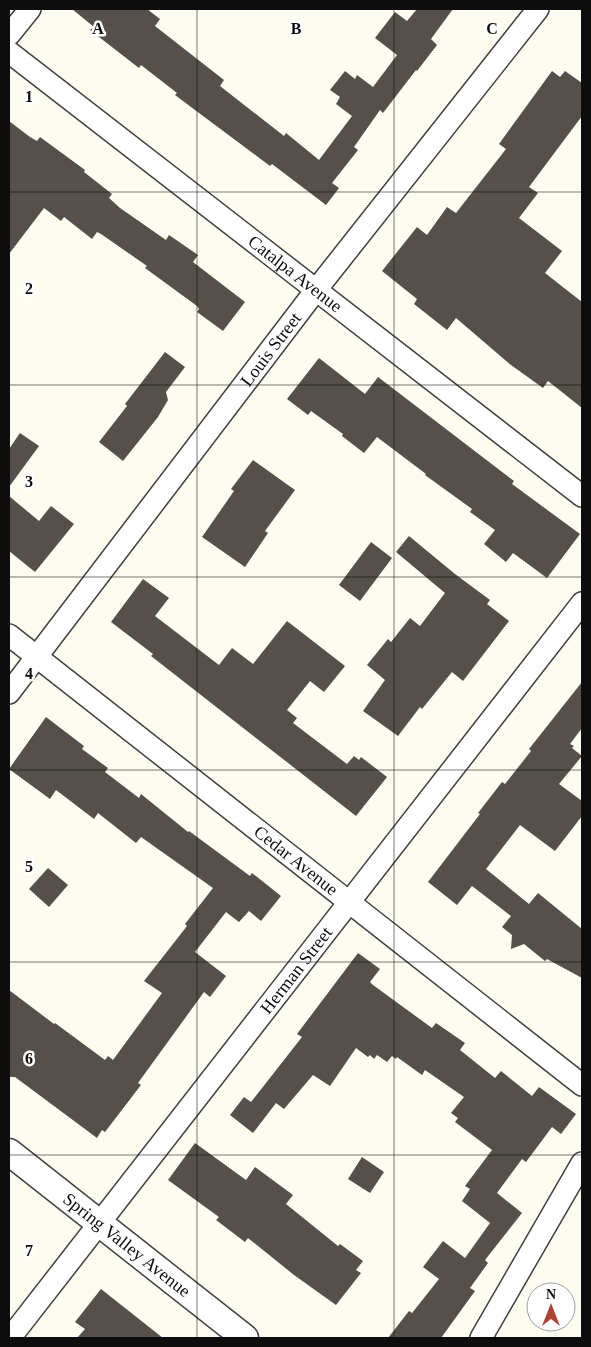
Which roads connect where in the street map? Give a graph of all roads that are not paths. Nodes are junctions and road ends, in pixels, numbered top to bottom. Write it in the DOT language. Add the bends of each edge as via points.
graph roads {
  1 [pos="30,9"];
  2 [pos="538,9"];
  3 [pos="9,35"];
  4 [pos="9,52"];
  5 [pos="316,290"];
  6 [pos="582,496"];
  7 [pos="582,603"];
  8 [pos="9,635"];
  9 [pos="36,657"];
  10 [pos="9,693"];
  11 [pos="349,902"];
  12 [pos="582,1085"];
  13 [pos="9,1152"];
  14 [pos="582,1163"];
  15 [pos="100,1224"];
  16 [pos="10,1338"];
  17 [pos="245,1338"];
  18 [pos="482,1338"];
  1 -- 3 [label="street"];
  2 -- 5 [label="street, Louis Street"];
  4 -- 5 [label="street, Catalpa Avenue"];
  5 -- 6 [label="street, Catalpa Avenue"];
  5 -- 9 [label="street, Louis Street"];
  7 -- 11 [label="street, Herman Street"];
  8 -- 9 [label="street, Cedar Avenue"];
  9 -- 10 [label="street, Louis Street"];
  9 -- 11 [label="street, Cedar Avenue"];
  11 -- 12 [label="street, Cedar Avenue"];
  11 -- 15 [label="street, Herman Street"];
  13 -- 15 [label="street, Spring Valley Avenue"];
  14 -- 18 [label="street"];
  15 -- 16 [label="street, Herman Street"];
  15 -- 17 [label="street, Spring Valley Avenue"];
}
